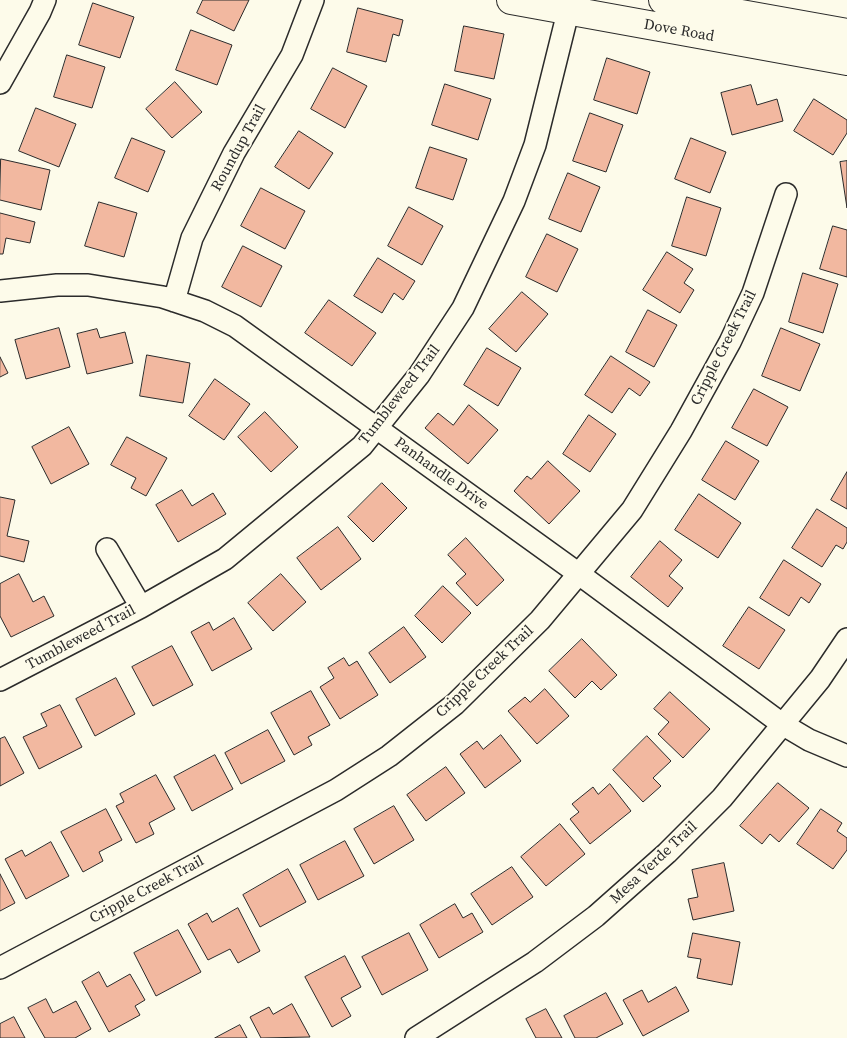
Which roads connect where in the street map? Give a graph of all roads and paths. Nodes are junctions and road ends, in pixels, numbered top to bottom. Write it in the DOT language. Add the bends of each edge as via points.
graph roads {
  1 [pos="45,0"];
  2 [pos="313,0"];
  3 [pos="511,0"];
  4 [pos="663,0"];
  5 [pos="570,5"];
  6 [pos="847,34"];
  7 [pos="847,61"];
  8 [pos="0,83"];
  9 [pos="786,194"];
  10 [pos="0,291"];
  11 [pos="174,301"];
  12 [pos="378,428"];
  13 [pos="107,549"];
  14 [pos="580,574"];
  15 [pos="141,607"];
  16 [pos="847,639"];
  17 [pos="0,680"];
  18 [pos="782,724"];
  19 [pos="847,756"];
  20 [pos="0,968"];
  21 [pos="416,1038"];
  1 -- 8 [label="street"];
  2 -- 11 [label="street, Roundup Trail" via="292,55 234,153 192,238"];
  3 -- 5 [label="main road, Dove Road"];
  4 -- 6 [label="main road, Dove Road"];
  5 -- 7 [label="main road, Dove Road"];
  5 -- 12 [label="street, Tumbleweed Trail" via="535,145 514,202 464,308"];
  9 -- 14 [label="street, Cripple Creek Trail" via="753,293 730,342 681,431 632,510"];
  10 -- 11 [label="street, Panhandle Drive" via="88,285"];
  11 -- 12 [label="street, Panhandle Drive" via="205,311 235,326"];
  12 -- 14 [label="street, Panhandle Drive"];
  12 -- 15 [label="street, Tumbleweed Trail" via="362,446 224,559"];
  13 -- 15 [label="street"];
  14 -- 18 [label="street, Panhandle Drive"];
  14 -- 20 [label="street, Cripple Creek Trail" via="540,620 455,704 390,756 336,790"];
  15 -- 17 [label="street, Tumbleweed Trail"];
  16 -- 18 [label="street, Mesa Verde Trail" via="820,679"];
  18 -- 19 [label="street, Panhandle Drive"];
  18 -- 21 [label="street, Mesa Verde Trail" via="722,798 667,853 596,916 535,962"];
}
